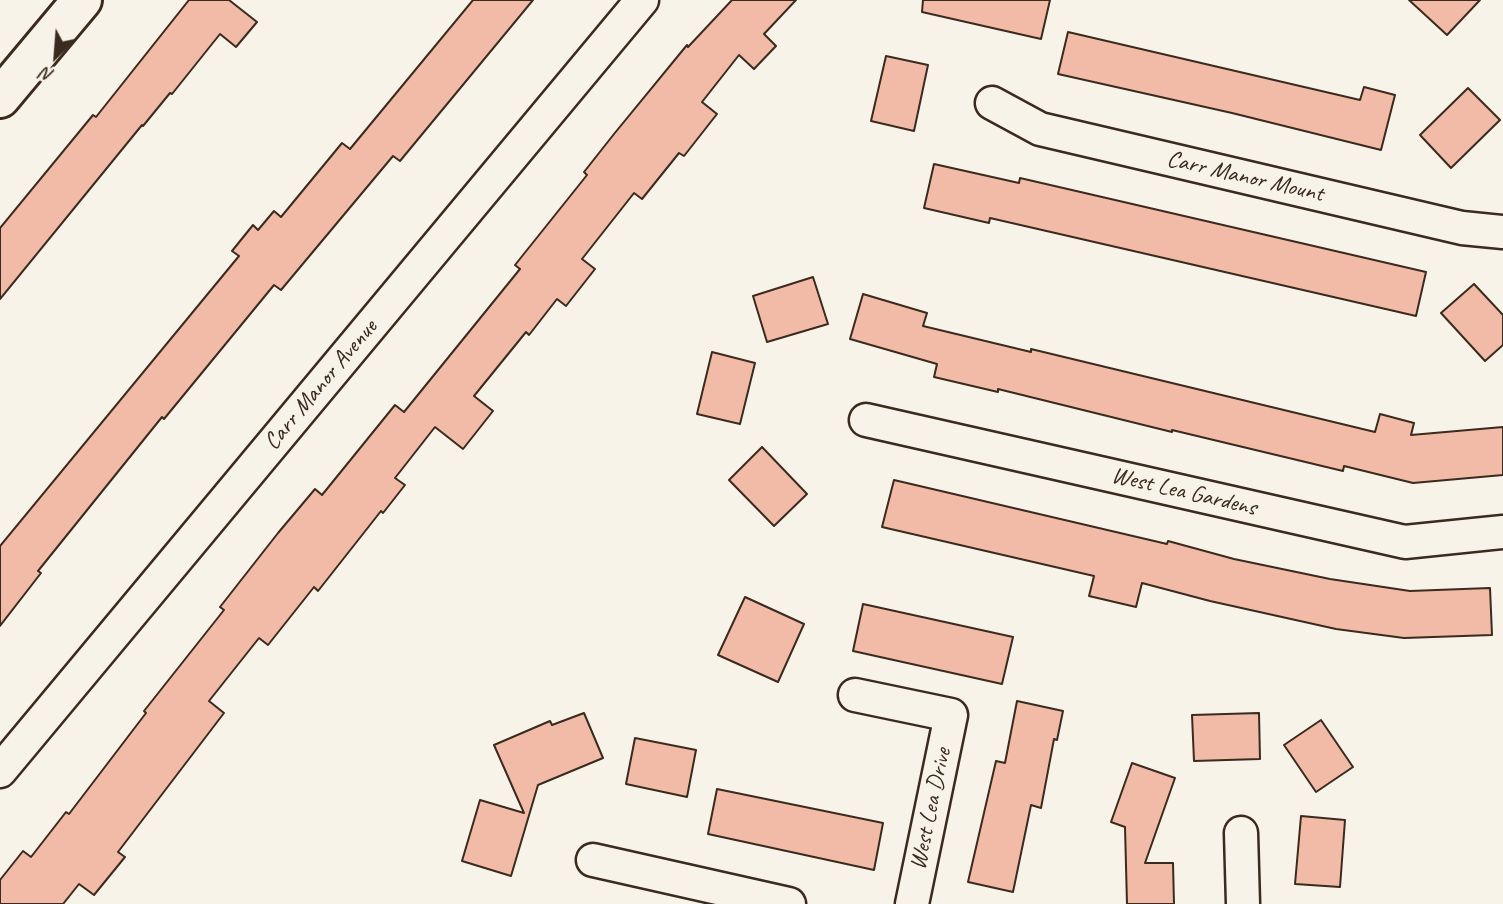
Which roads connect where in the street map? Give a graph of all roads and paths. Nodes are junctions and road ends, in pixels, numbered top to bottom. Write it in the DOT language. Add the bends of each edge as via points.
graph roads {
  1 [pos="82,0"];
  2 [pos="642,0"];
  3 [pos="0,98"];
  4 [pos="992,103"];
  5 [pos="1503,232"];
  6 [pos="866,420"];
  7 [pos="1503,532"];
  8 [pos="855,695"];
  9 [pos="0,771"];
  10 [pos="1241,834"];
  11 [pos="593,860"];
  12 [pos="789,904"];
  13 [pos="912,904"];
  14 [pos="1243,904"];
  1 -- 3 [label="street"];
  2 -- 9 [label="street, Carr Manor Avenue"];
  4 -- 5 [label="street, Carr Manor Mount" via="1040,129 1462,228"];
  6 -- 7 [label="street, West Lea Gardens" via="1405,542"];
  8 -- 13 [label="street, West Lea Drive" via="951,715"];
  10 -- 14 [label="street"];
  11 -- 12 [label="street"];
}
